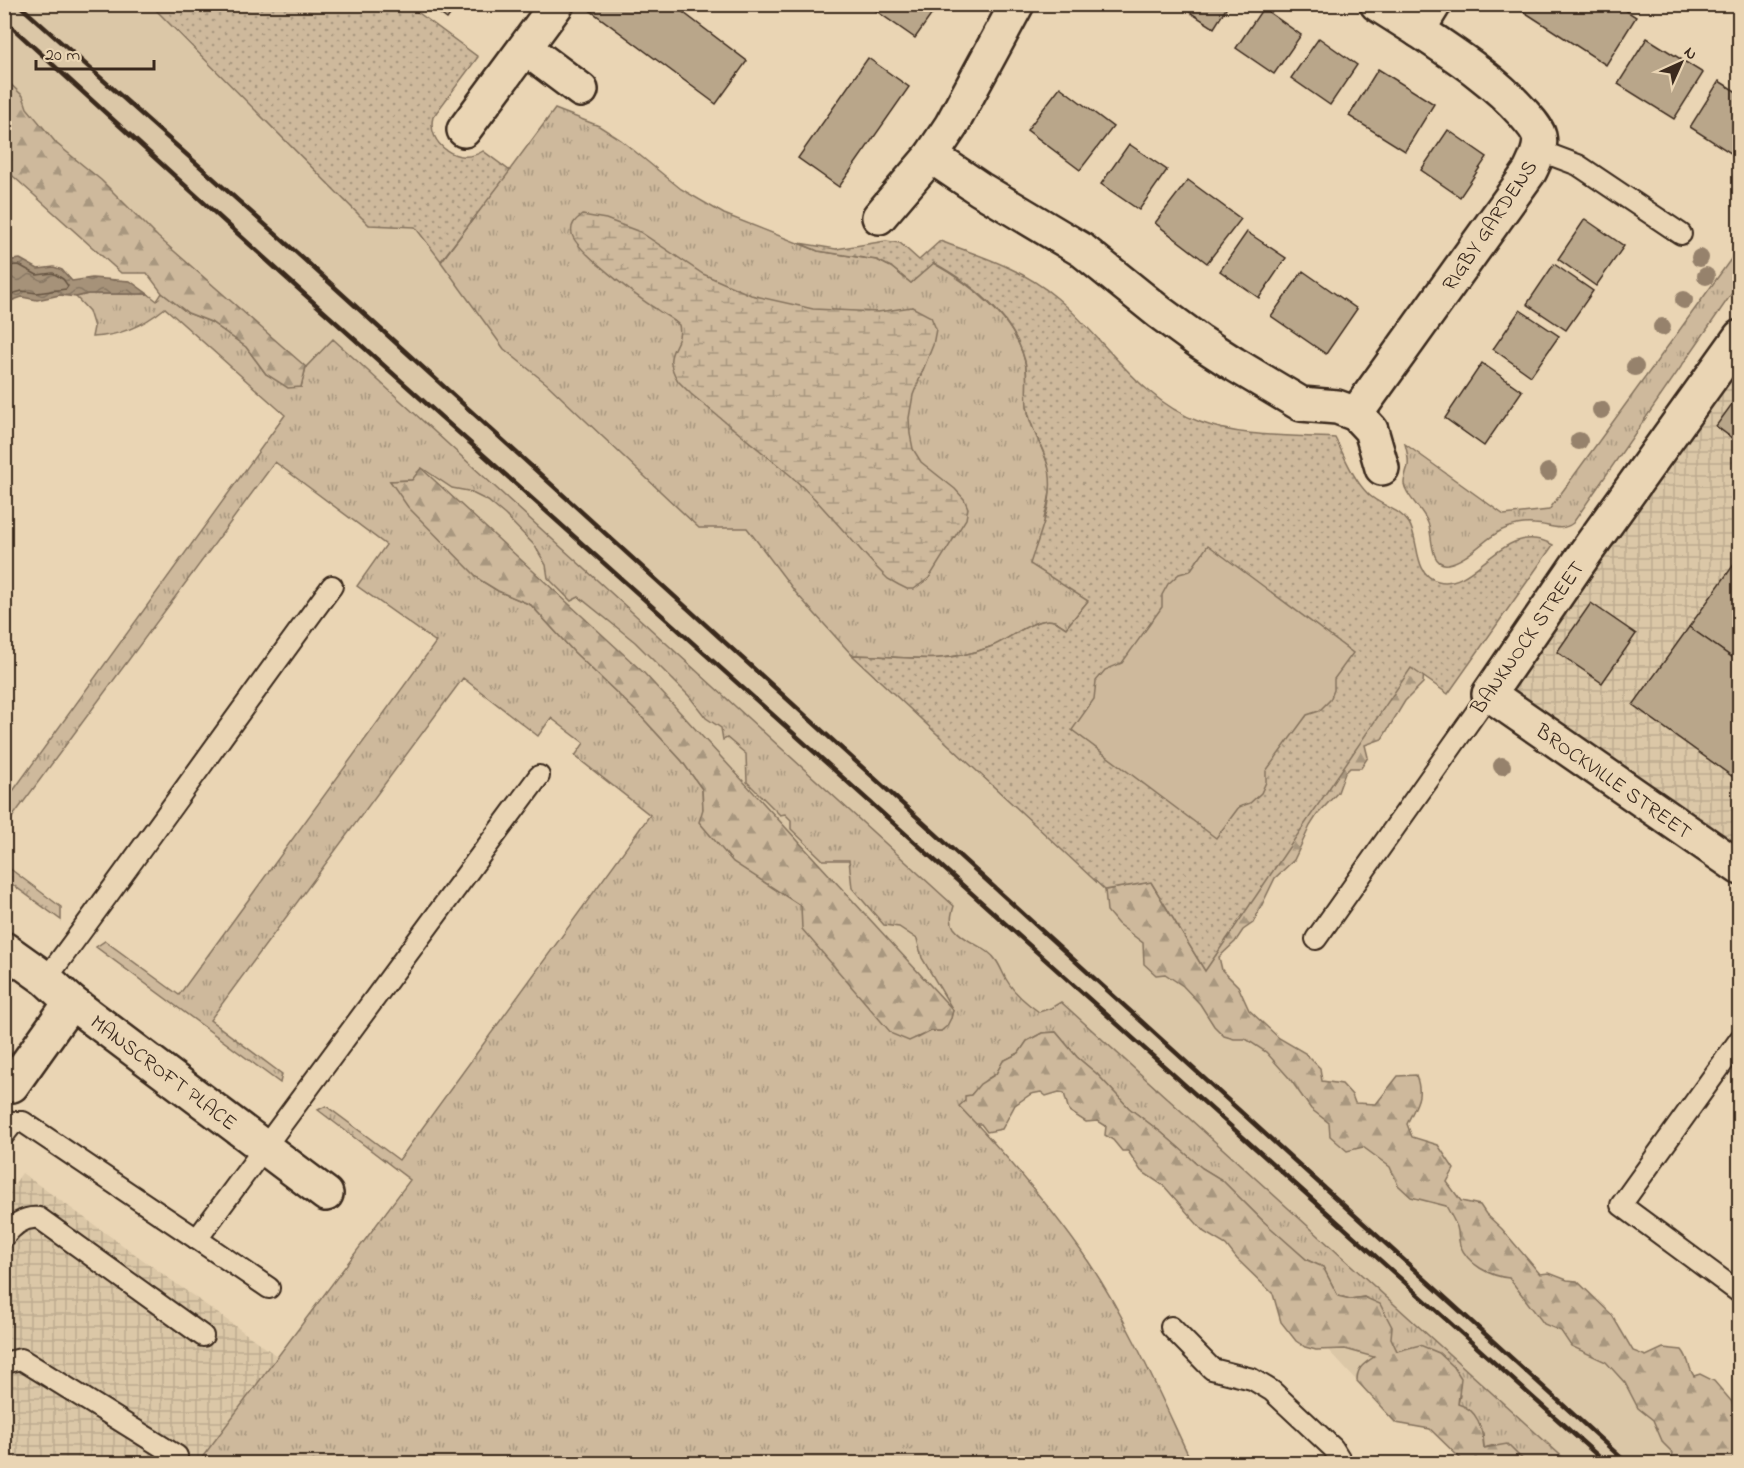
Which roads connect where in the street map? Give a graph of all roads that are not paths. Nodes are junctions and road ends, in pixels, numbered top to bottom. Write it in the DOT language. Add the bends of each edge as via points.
graph roads {
  1 [pos="557,4"];
  2 [pos="1017,4"];
  3 [pos="1377,4"];
  4 [pos="1426,17"];
  5 [pos="525,48"];
  6 [pos="581,90"];
  7 [pos="464,130"];
  8 [pos="1539,150"];
  9 [pos="931,156"];
  10 [pos="879,217"];
  11 [pos="1681,234"];
  12 [pos="1740,337"];
  13 [pos="1356,414"];
  14 [pos="1382,468"];
  15 [pos="332,586"];
  16 [pos="1488,694"];
  17 [pos="539,776"];
  18 [pos="1740,868"];
  19 [pos="1316,939"];
  20 [pos="4,949"];
  21 [pos="46,979"];
  22 [pos="71,1002"];
  23 [pos="1740,1039"];
  24 [pos="12,1085"];
  25 [pos="4,1136"];
  26 [pos="265,1148"];
  27 [pos="326,1194"];
  28 [pos="4,1237"];
  29 [pos="197,1239"];
  30 [pos="269,1288"];
  31 [pos="1740,1293"];
  32 [pos="1171,1327"];
  33 [pos="202,1336"];
  34 [pos="4,1363"];
  35 [pos="177,1456"];
  36 [pos="1343,1464"];
  1 -- 5 [label="street"];
  2 -- 9 [label="street"];
  3 -- 4 [label="street, RIGBY GARDENS"];
  4 -- 8 [label="street, RIGBY GARDENS" via="1529,120 1539,135"];
  5 -- 6 [label="street"];
  5 -- 7 [label="street"];
  8 -- 11 [label="lane" via="1578,165"];
  8 -- 13 [label="street, RIGBY GARDENS" via="1530,171"];
  9 -- 10 [label="street"];
  9 -- 13 [label="street" via="1082,250 1200,342 1301,404 1337,407"];
  12 -- 16 [label="street, BANKNOCK STREET"];
  13 -- 14 [label="street" via="1371,430"];
  15 -- 21 [label="lane"];
  16 -- 18 [label="street, BROCKVILLE STREET"];
  16 -- 19 [label="lane, BANKNOCK STREET"];
  17 -- 26 [label="lane"];
  20 -- 21 [label="street, MANSCROFT PLACE"];
  21 -- 22 [label="street, MANSCROFT PLACE"];
  22 -- 24 [label="street"];
  22 -- 26 [label="street, MANSCROFT PLACE"];
  23 -- 31 [label="lane" via="1621,1205"];
  25 -- 29 [label="lane" via="14,1122 23,1122"];
  26 -- 27 [label="street, MANSCROFT PLACE"];
  26 -- 29 [label="lane"];
  28 -- 33 [label="lane" via="12,1226 30,1217 39,1218"];
  29 -- 30 [label="lane"];
  32 -- 36 [label="lane" via="1212,1369 1272,1390 1333,1448"];
  34 -- 35 [label="lane" via="21,1359"];
}
